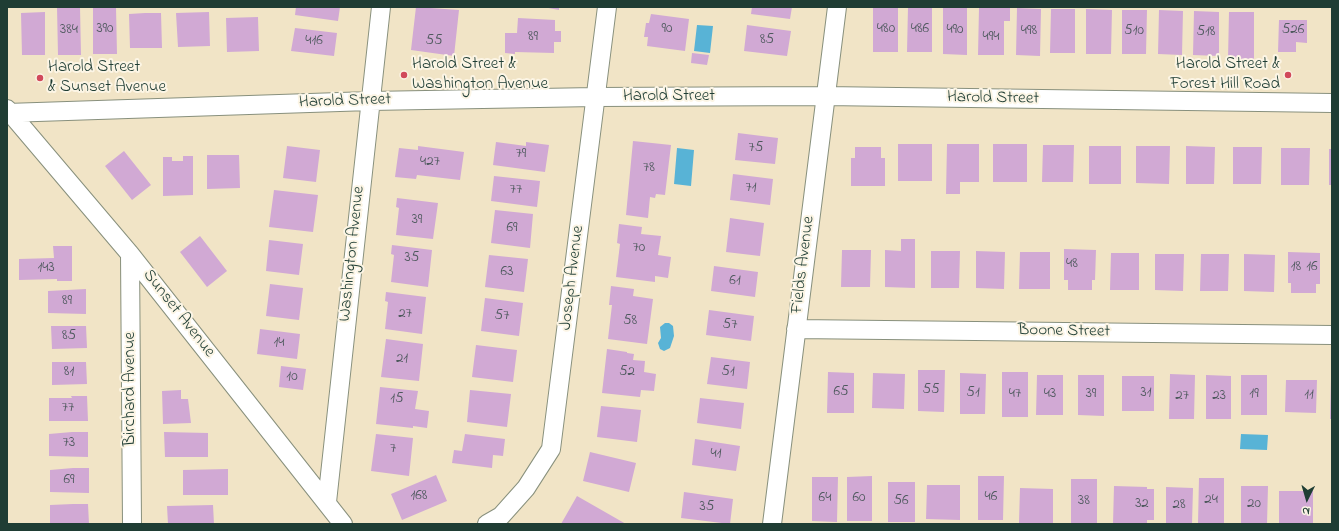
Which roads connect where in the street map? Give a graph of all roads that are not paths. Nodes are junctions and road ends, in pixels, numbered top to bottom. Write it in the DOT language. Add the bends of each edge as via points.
graph roads {
  1 [pos="381,7"];
  2 [pos="607,7"];
  3 [pos="837,7"];
  4 [pos="825,96"];
  5 [pos="596,97"];
  6 [pos="370,100"];
  7 [pos="1332,103"];
  8 [pos="8,112"];
  9 [pos="130,254"];
  10 [pos="796,329"];
  11 [pos="1332,335"];
  12 [pos="326,502"];
  13 [pos="132,524"];
  14 [pos="343,524"];
  15 [pos="487,524"];
  16 [pos="772,524"];
  1 -- 6 [label="street, Washington Avenue"];
  2 -- 5 [label="street, Joseph Avenue"];
  3 -- 4 [label="street, Fields Avenue"];
  4 -- 5 [label="street, Harold Street"];
  4 -- 7 [label="street, Harold Street"];
  4 -- 10 [label="street, Fields Avenue"];
  5 -- 6 [label="street, Harold Street"];
  5 -- 15 [label="street, Joseph Avenue" via="551,449 526,488 501,516"];
  6 -- 8 [label="street, Harold Street"];
  6 -- 12 [label="street, Washington Avenue"];
  8 -- 9 [label="street, Sunset Avenue"];
  9 -- 12 [label="street, Sunset Avenue"];
  9 -- 13 [label="street, Birchard Avenue"];
  10 -- 11 [label="street, Boone Street"];
  10 -- 16 [label="street, Fields Avenue"];
  12 -- 14 [label="street, Sunset Avenue"];
}
